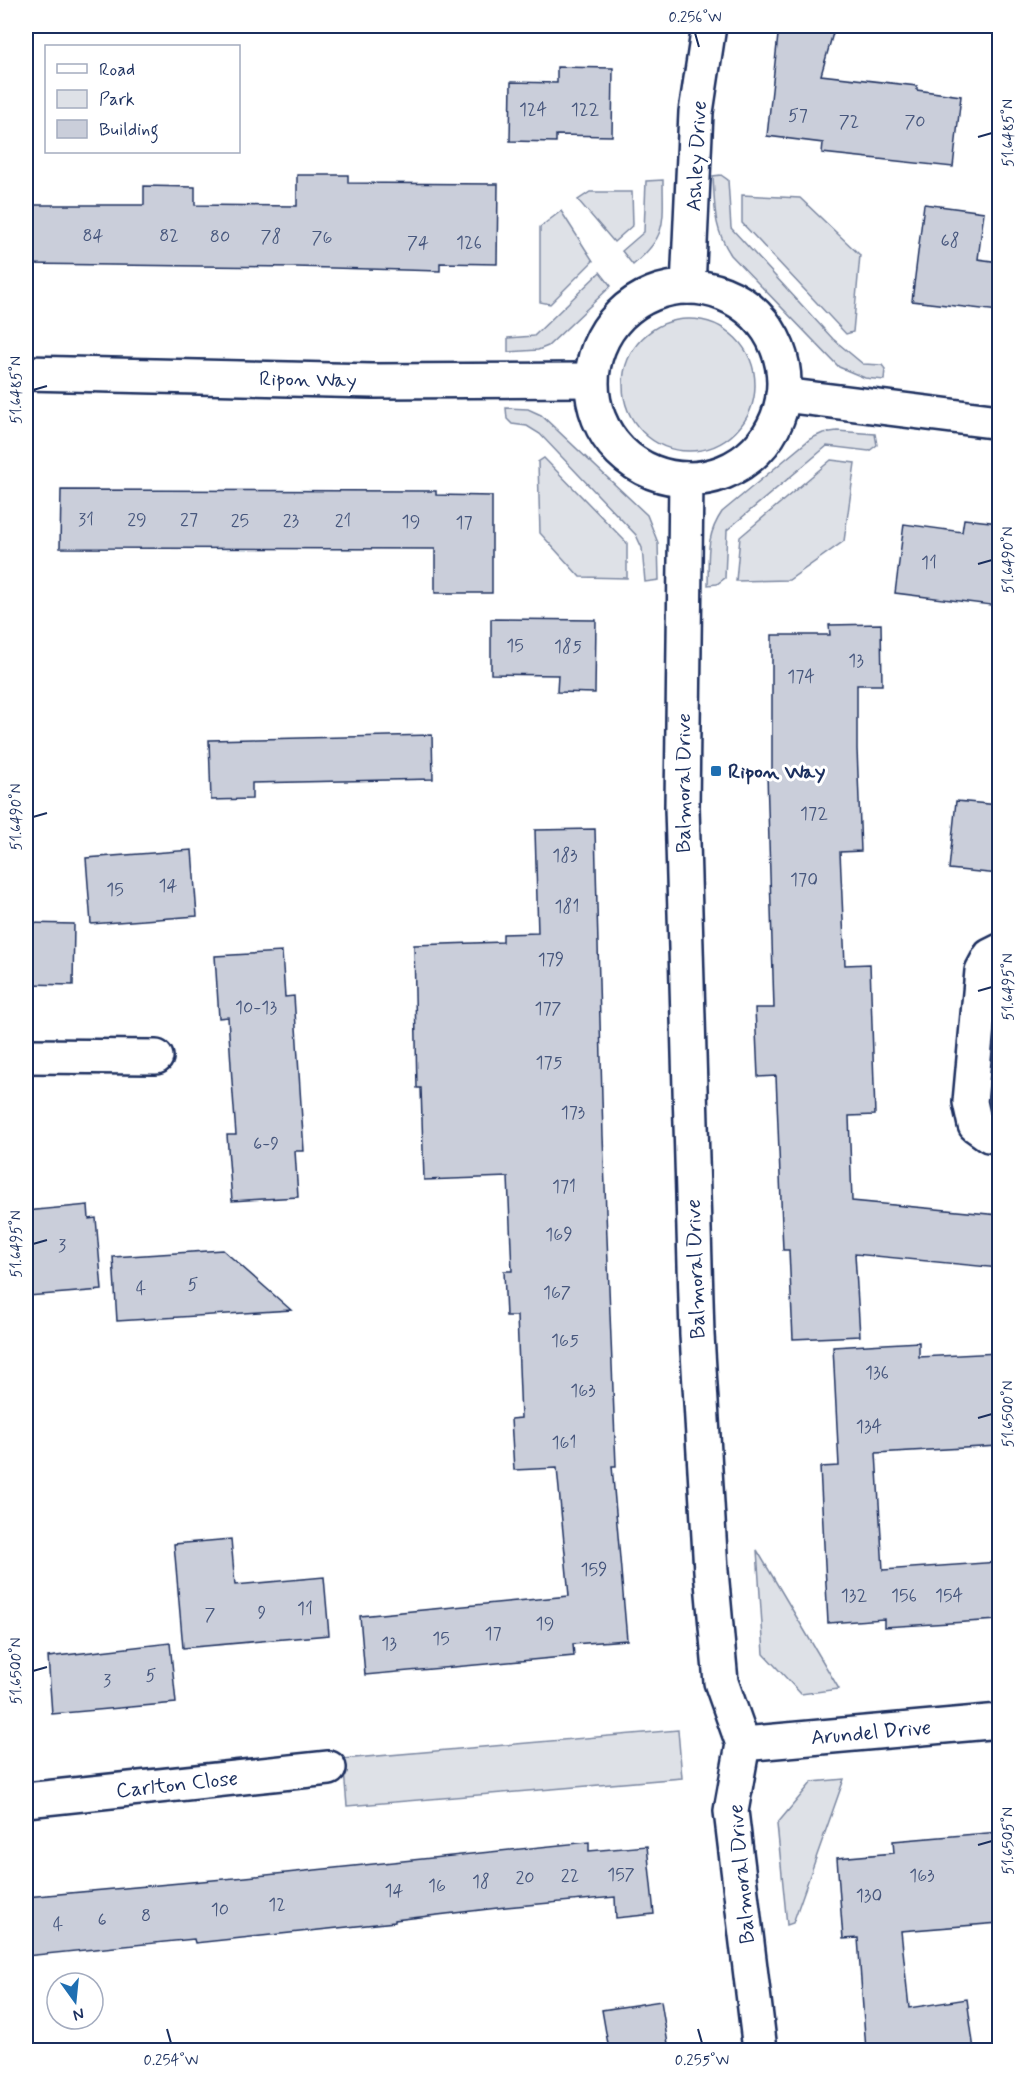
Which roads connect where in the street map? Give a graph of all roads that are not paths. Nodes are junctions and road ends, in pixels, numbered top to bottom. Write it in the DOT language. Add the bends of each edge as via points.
graph roads {
  1 [pos="709,26"];
  2 [pos="688,287"];
  3 [pos="26,374"];
  4 [pos="591,380"];
  5 [pos="783,395"];
  6 [pos="999,422"];
  7 [pos="686,479"];
  8 [pos="999,951"];
  9 [pos="26,1056"];
  10 [pos="156,1057"];
  11 [pos="999,1137"];
  12 [pos="999,1721"];
  13 [pos="743,1744"];
  14 [pos="329,1768"];
  15 [pos="26,1800"];
  16 [pos="760,2050"];
  1 -- 2 [label="street, Ashley Drive" via="696,112"];
  2 -- 4 [label="street" via="659,291 632,304 610,325 597,351"];
  2 -- 5 [label="street" via="720,292 749,308 770,332 782,363"];
  3 -- 4 [label="street, Ripon Way" via="372,381"];
  4 -- 7 [label="street" via="595,410 608,437 629,460 656,474"];
  5 -- 6 [label="street"];
  5 -- 7 [label="street" via="776,422 761,446 739,464 714,476"];
  7 -- 13 [label="street, Balmoral Drive" via="682,807 697,1335 721,1682"];
  8 -- 11 [label="street" via="990,956 982,971 970,1102 975,1125"];
  9 -- 10 [label="street"];
  12 -- 13 [label="street, Arundel Drive"];
  13 -- 16 [label="street, Balmoral Drive" via="731,1811"];
  14 -- 15 [label="street, Carlton Close"];
}
